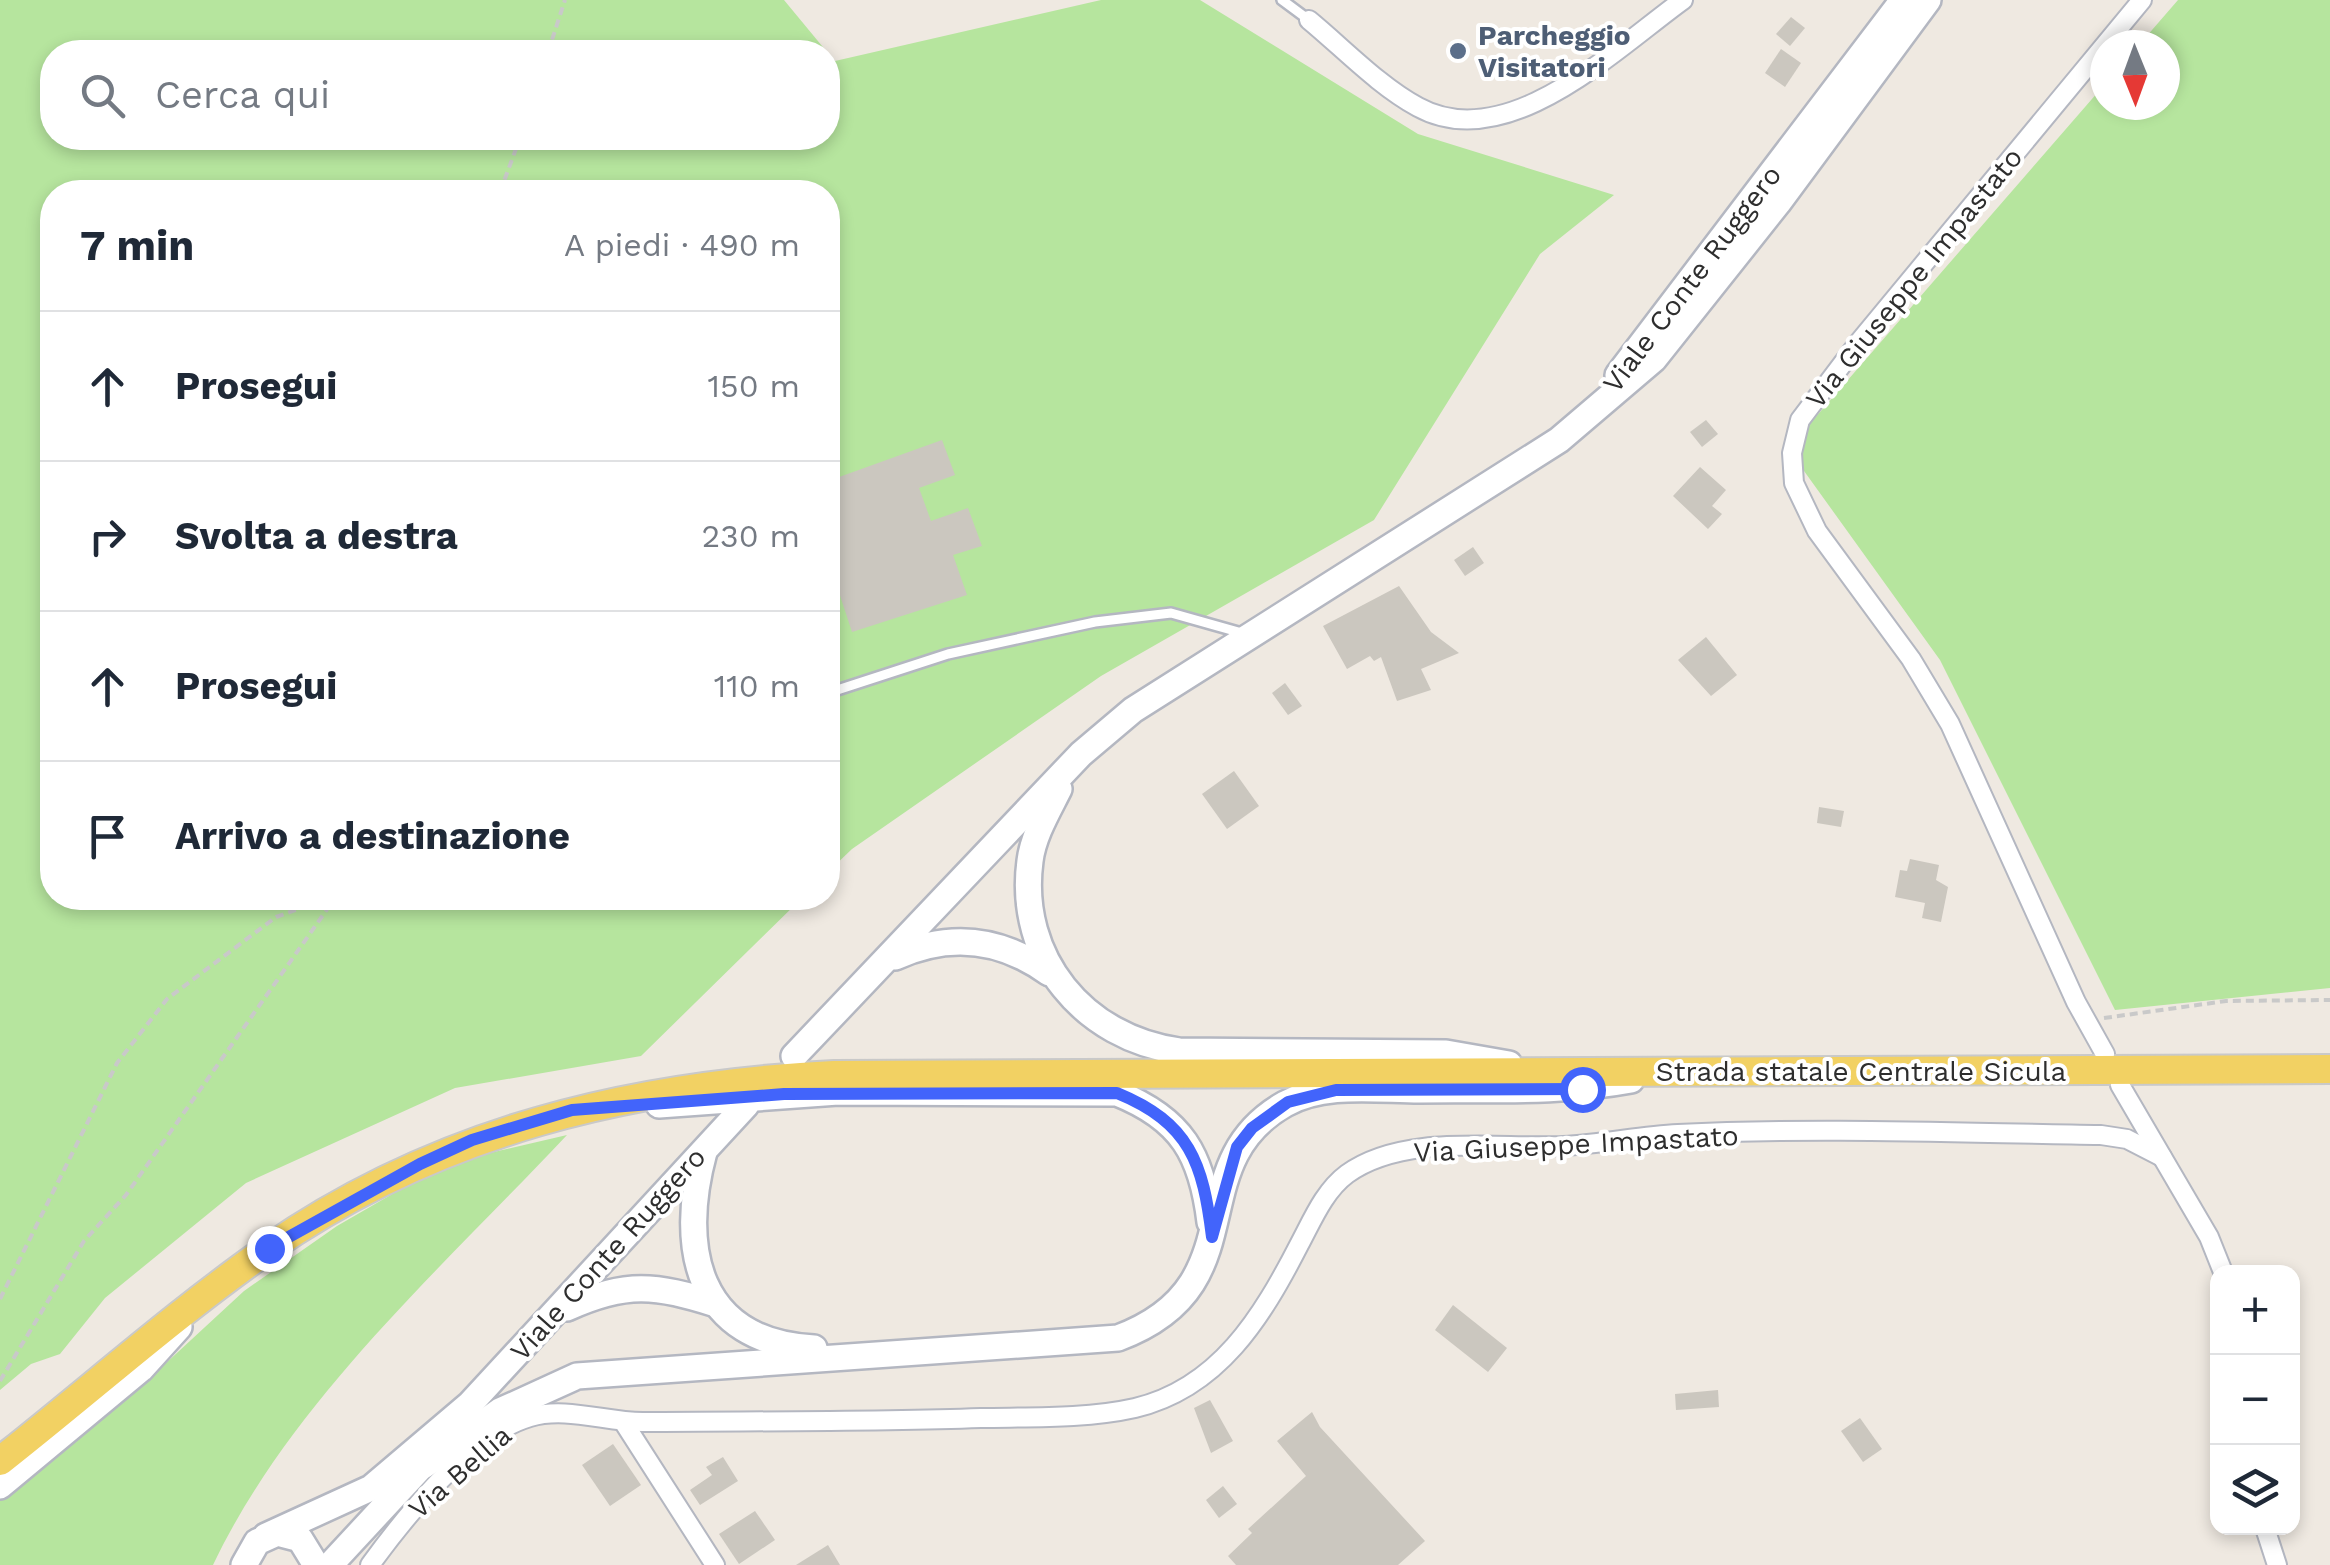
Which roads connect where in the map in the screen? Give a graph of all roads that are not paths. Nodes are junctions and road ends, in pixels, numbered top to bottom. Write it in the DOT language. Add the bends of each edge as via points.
graph roads {
  1 [pos="1282,0"];
  2 [pos="1683,0"];
  3 [pos="1903,0"];
  4 [pos="1915,0"];
  5 [pos="1928,0"];
  6 [pos="2142,0"];
  7 [pos="1308,20"];
  8 [pos="1790,185"];
  9 [pos="1588,415"];
  10 [pos="1247,635"];
  11 [pos="840,689"];
  12 [pos="1081,754"];
  13 [pos="887,961"];
  14 [pos="1053,976"];
  15 [pos="2106,1054"];
  16 [pos="794,1056"];
  17 [pos="2330,1070"];
  18 [pos="1674,1071"];
  19 [pos="1548,1072"];
  20 [pos="2120,1085"];
  21 [pos="746,1105"];
  22 [pos="572,1110"];
  23 [pos="705,1148"];
  24 [pos="2162,1157"];
  25 [pos="1212,1237"];
  26 [pos="2220,1265"];
  27 [pos="206,1298"];
  28 [pos="716,1304"];
  29 [pos="554,1314"];
  30 [pos="894,1352"];
  31 [pos="470,1404"];
  32 [pos="624,1422"];
  33 [pos="0,1461"];
  34 [pos="424,1466"];
  35 [pos="0,1486"];
  36 [pos="2268,1535"];
  37 [pos="266,1536"];
  38 [pos="324,1558"];
  39 [pos="371,1563"];
  40 [pos="244,1565"];
  41 [pos="715,1565"];
  42 [pos="2277,1565"];
  1 -- 7 [label="lane"];
  2 -- 7 [label="street" via="1535,104 1466,120 1417,106"];
  3 -- 9 [label="main road, Viale Conte Ruggero"];
  4 -- 8 [label="street" via="1815,136"];
  5 -- 8 [label="main road, Viale Conte Ruggero"];
  6 -- 15 [label="street, Via Giuseppe Impastato" via="1847,358 1800,420 1792,453 1801,502 1950,724"];
  8 -- 9 [label="main road, Viale Conte Ruggero" via="1654,358"];
  9 -- 10 [label="main road" via="1559,440"];
  10 -- 11 [label="lane" via="1172,613 1096,622 948,654"];
  10 -- 12 [label="main road" via="1132,710"];
  12 -- 13 [label="main road"];
  12 -- 14 [label="main road" via="1030,857 1031,914"];
  13 -- 14 [label="main road" via="920,946 994,943"];
  13 -- 16 [label="main road"];
  14 -- 19 [label="main road" via="1104,1027 1143,1046 1446,1053"];
  17 -- 18 [label="main road, Strada statale Centrale Sicula"];
  18 -- 19 [label="main road, Strada statale Centrale Sicula"];
  18 -- 25 [label="main road" via="1582,1089 1336,1090 1288,1102 1237,1147"];
  19 -- 22 [label="main road, Strada statale Centrale Sicula" via="834,1075 699,1087"];
  20 -- 24 [label="street"];
  21 -- 23 [label="main road, Viale Conte Ruggero"];
  22 -- 25 [label="main road" via="784,1094 1117,1093 1144,1104 1187,1143 1203,1178"];
  22 -- 27 [label="main road, Strada statale Centrale Sicula" via="472,1140 350,1200 269,1248"];
  23 -- 28 [label="main road" via="693,1190 693,1255"];
  23 -- 29 [label="main road, Viale Conte Ruggero"];
  24 -- 26 [label="street"];
  24 -- 32 [label="street, Via Giuseppe Impastato" via="2102,1135 1856,1132 1677,1134 1568,1146 1428,1149 1373,1160 1331,1188 1274,1296 1235,1349 1162,1400 1040,1416"];
  25 -- 30 [label="main road" via="1186,1295 1166,1315 1118,1338"];
  27 -- 33 [label="main road, Strada statale Centrale Sicula"];
  27 -- 35 [label="main road" via="141,1370"];
  28 -- 29 [label="main road" via="674,1291 620,1288"];
  28 -- 30 [label="main road" via="749,1329 790,1347"];
  29 -- 31 [label="main road, Viale Conte Ruggero"];
  30 -- 34 [label="main road" via="577,1376 500,1411"];
  31 -- 34 [label="main road"];
  31 -- 37 [label="main road" via="371,1488"];
  32 -- 39 [label="street, Via Bellia" via="566,1414 512,1424 450,1472"];
  32 -- 41 [label="street"];
  34 -- 38 [label="main road"];
  36 -- 42 [label="street"];
  37 -- 38 [label="main road" via="289,1534"];
  37 -- 40 [label="main road"];
  38 -- 39 [label="street"];
}
